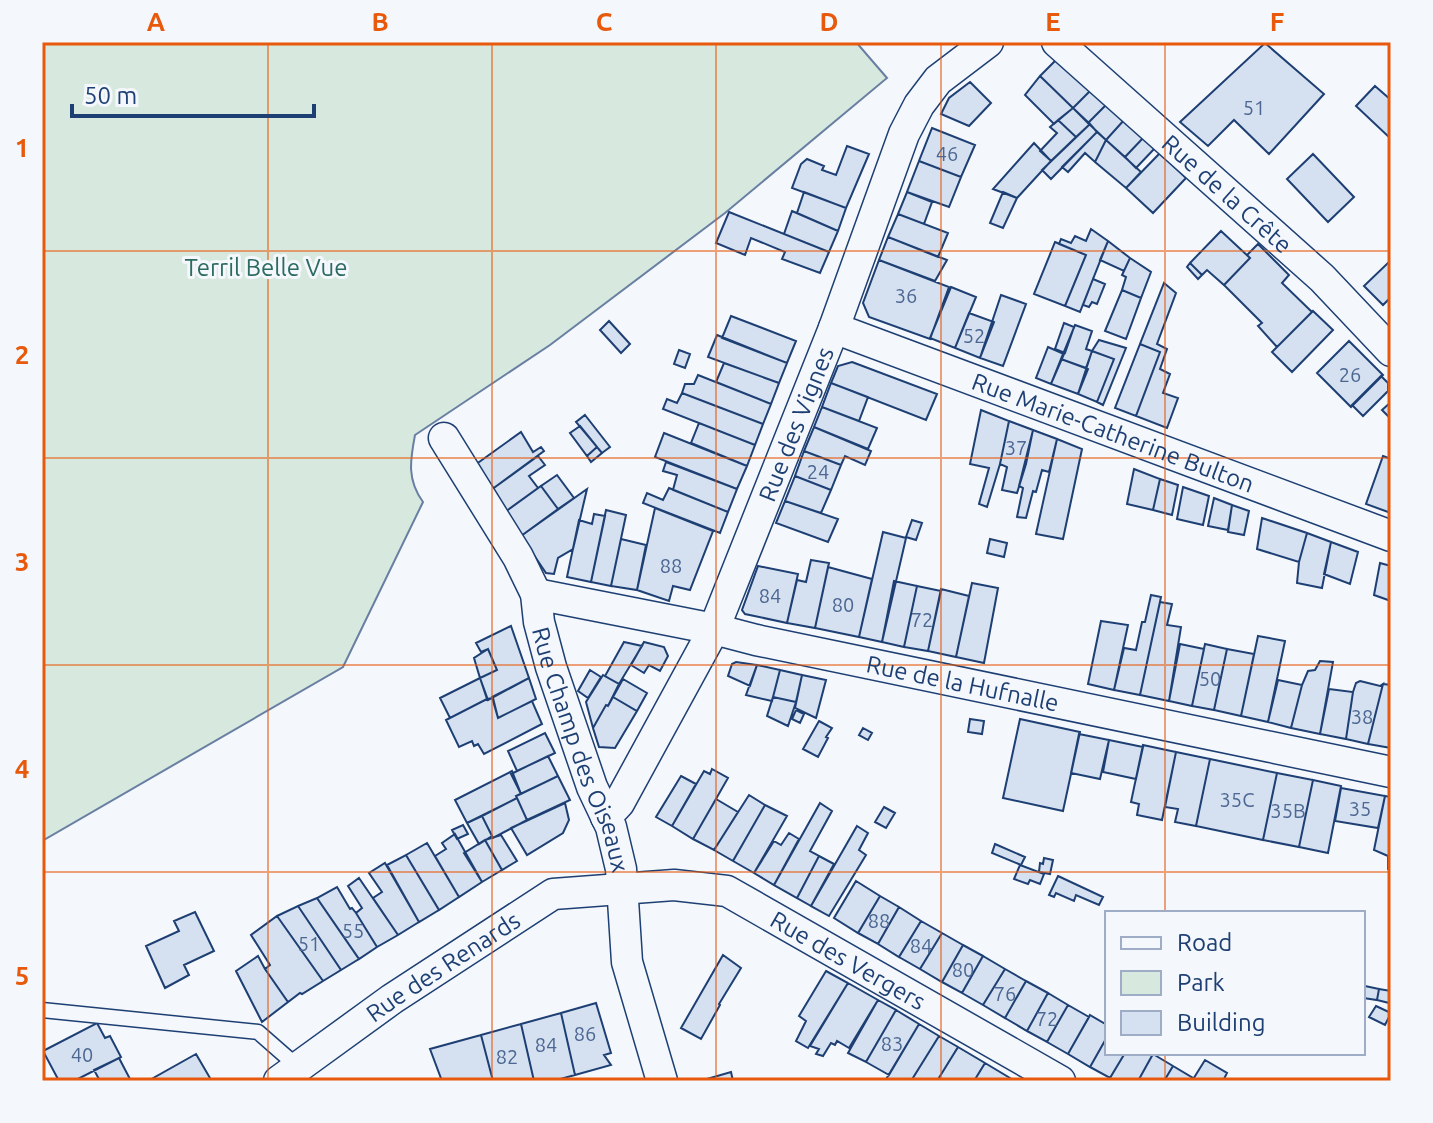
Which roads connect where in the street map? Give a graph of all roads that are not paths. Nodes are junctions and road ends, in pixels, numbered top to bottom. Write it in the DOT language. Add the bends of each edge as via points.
graph roads {
  1 [pos="988,42"];
  2 [pos="1057,42"];
  3 [pos="834,328"];
  4 [pos="1391,351"];
  5 [pos="444,438"];
  6 [pos="1391,536"];
  7 [pos="536,594"];
  8 [pos="714,629"];
  9 [pos="1391,772"];
  10 [pos="606,817"];
  11 [pos="622,888"];
  12 [pos="42,1010"];
  13 [pos="289,1074"];
  14 [pos="662,1081"];
  15 [pos="1060,1081"];
  1 -- 3 [label="street, Rue des Vignes" via="938,80 919,105"];
  2 -- 4 [label="street, Rue de la Crête" via="1322,278"];
  3 -- 6 [label="street, Rue Marie-Catherine Bulton"];
  3 -- 8 [label="street, Rue des Vignes"];
  5 -- 7 [label="street, Rue Champ des Oiseaux"];
  7 -- 8 [label="street, Rue de la Hufnalle"];
  7 -- 10 [label="street, Rue Champ des Oiseaux" via="551,667"];
  8 -- 9 [label="street, Rue de la Hufnalle"];
  8 -- 10 [label="street, Rue des Vignes" via="619,803"];
  10 -- 11 [label="street, Rue Champ des Oiseaux"];
  11 -- 13 [label="street, Rue des Renards" via="553,894"];
  11 -- 14 [label="street, Rue Champ des Oiseaux" via="627,962"];
  11 -- 15 [label="street, Rue des Vergers" via="674,885 727,891"];
  12 -- 13 [label="lane" via="258,1032"];
}
